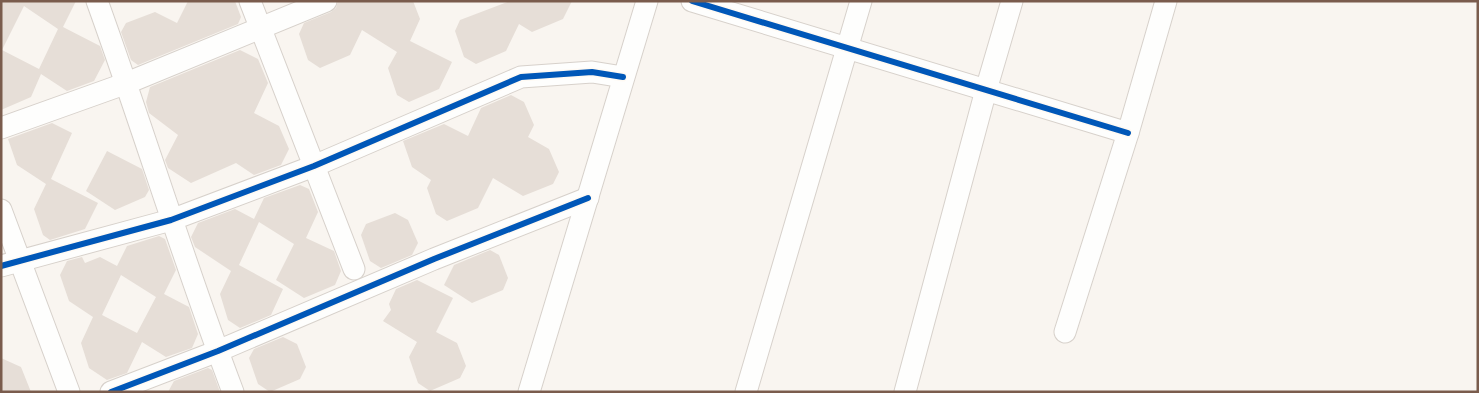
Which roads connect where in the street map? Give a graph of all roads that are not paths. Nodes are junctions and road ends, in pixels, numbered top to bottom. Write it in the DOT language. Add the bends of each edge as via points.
graph roads {
  1 [pos="97,1"];
  2 [pos="250,1"];
  3 [pos="326,1"];
  4 [pos="647,1"];
  5 [pos="692,1"];
  6 [pos="861,1"];
  7 [pos="1012,1"];
  8 [pos="1166,1"];
  9 [pos="260,28"];
  10 [pos="847,48"];
  11 [pos="623,78"];
  12 [pos="126,84"];
  13 [pos="986,90"];
  14 [pos="1,128"];
  15 [pos="1128,133"];
  16 [pos="314,166"];
  17 [pos="588,198"];
  18 [pos="1,210"];
  19 [pos="172,220"];
  20 [pos="10,263"];
  21 [pos="354,270"];
  22 [pos="1065,332"];
  23 [pos="218,351"];
  24 [pos="69,392"];
  25 [pos="111,392"];
  26 [pos="233,392"];
  27 [pos="529,392"];
  28 [pos="746,392"];
  29 [pos="905,392"];
  1 -- 12 [label="street"];
  2 -- 9 [label="street"];
  3 -- 9 [label="street"];
  4 -- 11 [label="street"];
  5 -- 10 [label="street"];
  6 -- 10 [label="street"];
  7 -- 13 [label="street"];
  8 -- 15 [label="street"];
  9 -- 12 [label="street"];
  9 -- 16 [label="street"];
  10 -- 13 [label="street"];
  10 -- 28 [label="street"];
  11 -- 16 [label="street" via="592,72 521,77"];
  11 -- 17 [label="street"];
  12 -- 14 [label="street"];
  12 -- 19 [label="street"];
  13 -- 15 [label="street"];
  13 -- 29 [label="street"];
  15 -- 22 [label="street"];
  16 -- 19 [label="street"];
  16 -- 21 [label="street"];
  17 -- 23 [label="street"];
  17 -- 27 [label="street"];
  18 -- 20 [label="street"];
  19 -- 20 [label="street"];
  19 -- 23 [label="street"];
  20 -- 24 [label="street"];
  23 -- 25 [label="street"];
  23 -- 26 [label="street"];
}
